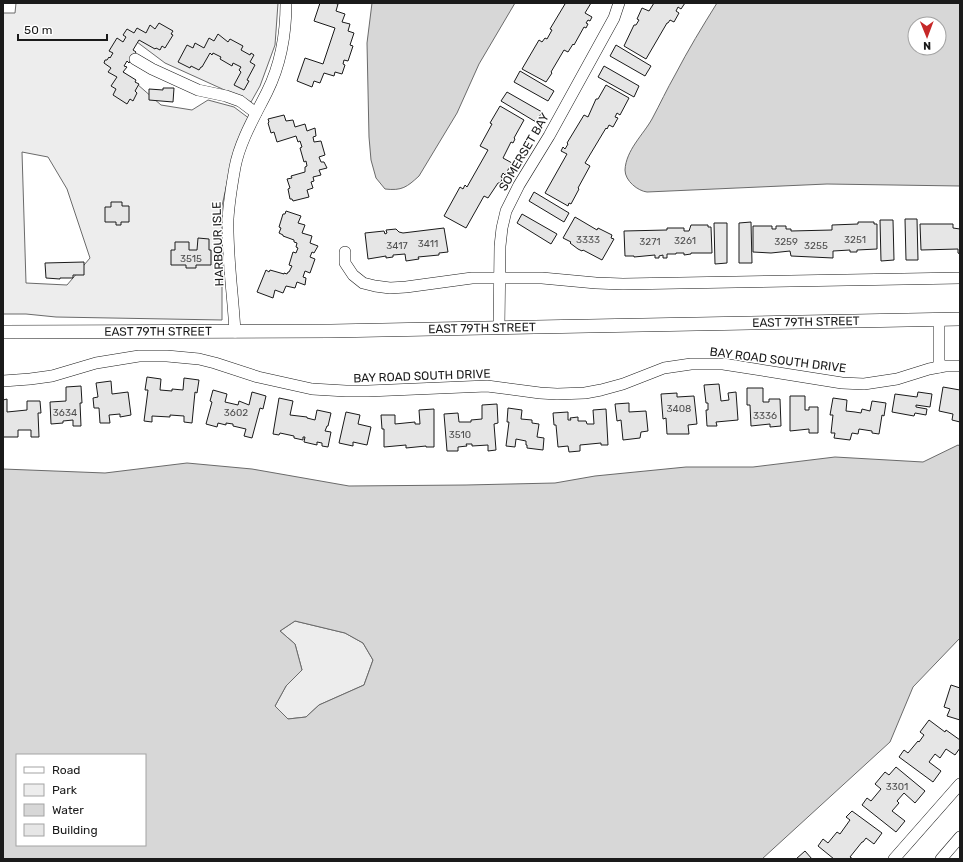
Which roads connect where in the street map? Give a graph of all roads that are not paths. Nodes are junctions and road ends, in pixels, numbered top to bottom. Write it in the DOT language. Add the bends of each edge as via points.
graph roads {
  1 [pos="286,3"];
  2 [pos="619,3"];
  3 [pos="135,59"];
  4 [pos="256,113"];
  5 [pos="345,252"];
  6 [pos="500,278"];
  7 [pos="960,278"];
  8 [pos="938,319"];
  9 [pos="960,319"];
  10 [pos="500,328"];
  11 [pos="3,332"];
  12 [pos="236,332"];
  13 [pos="960,366"];
  14 [pos="940,367"];
  15 [pos="3,381"];
  16 [pos="960,784"];
  17 [pos="960,837"];
  18 [pos="894,859"];
  19 [pos="941,859"];
  1 -- 4 [label="street, HARBOUR ISLE" via="280,55 270,86"];
  2 -- 6 [label="street, SOMERSET BAY" via="614,18 506,211 501,234"];
  3 -- 4 [label="street" via="198,90 240,101"];
  4 -- 12 [label="street, HARBOUR ISLE" via="236,163 229,201 228,229"];
  5 -- 6 [label="street" via="346,263 353,275 363,283 375,286 406,287 472,278"];
  6 -- 7 [label="street" via="542,278 623,284"];
  6 -- 10 [label="street, SOMERSET BAY"];
  8 -- 9 [label="street, EAST 79TH STREET"];
  8 -- 10 [label="street, EAST 79TH STREET"];
  8 -- 14 [label="street"];
  10 -- 12 [label="street, EAST 79TH STREET"];
  11 -- 12 [label="street, EAST 79TH STREET"];
  13 -- 14 [label="street, BAY ROAD SOUTH DRIVE"];
  14 -- 15 [label="street, BAY ROAD SOUTH DRIVE" via="897,379 864,384 842,383 723,364 691,364 664,368 601,390 557,394 487,386 368,391 312,389 258,377 199,359 139,356 96,363 52,376"];
  16 -- 18 [label="street"];
  17 -- 19 [label="street"];
}
